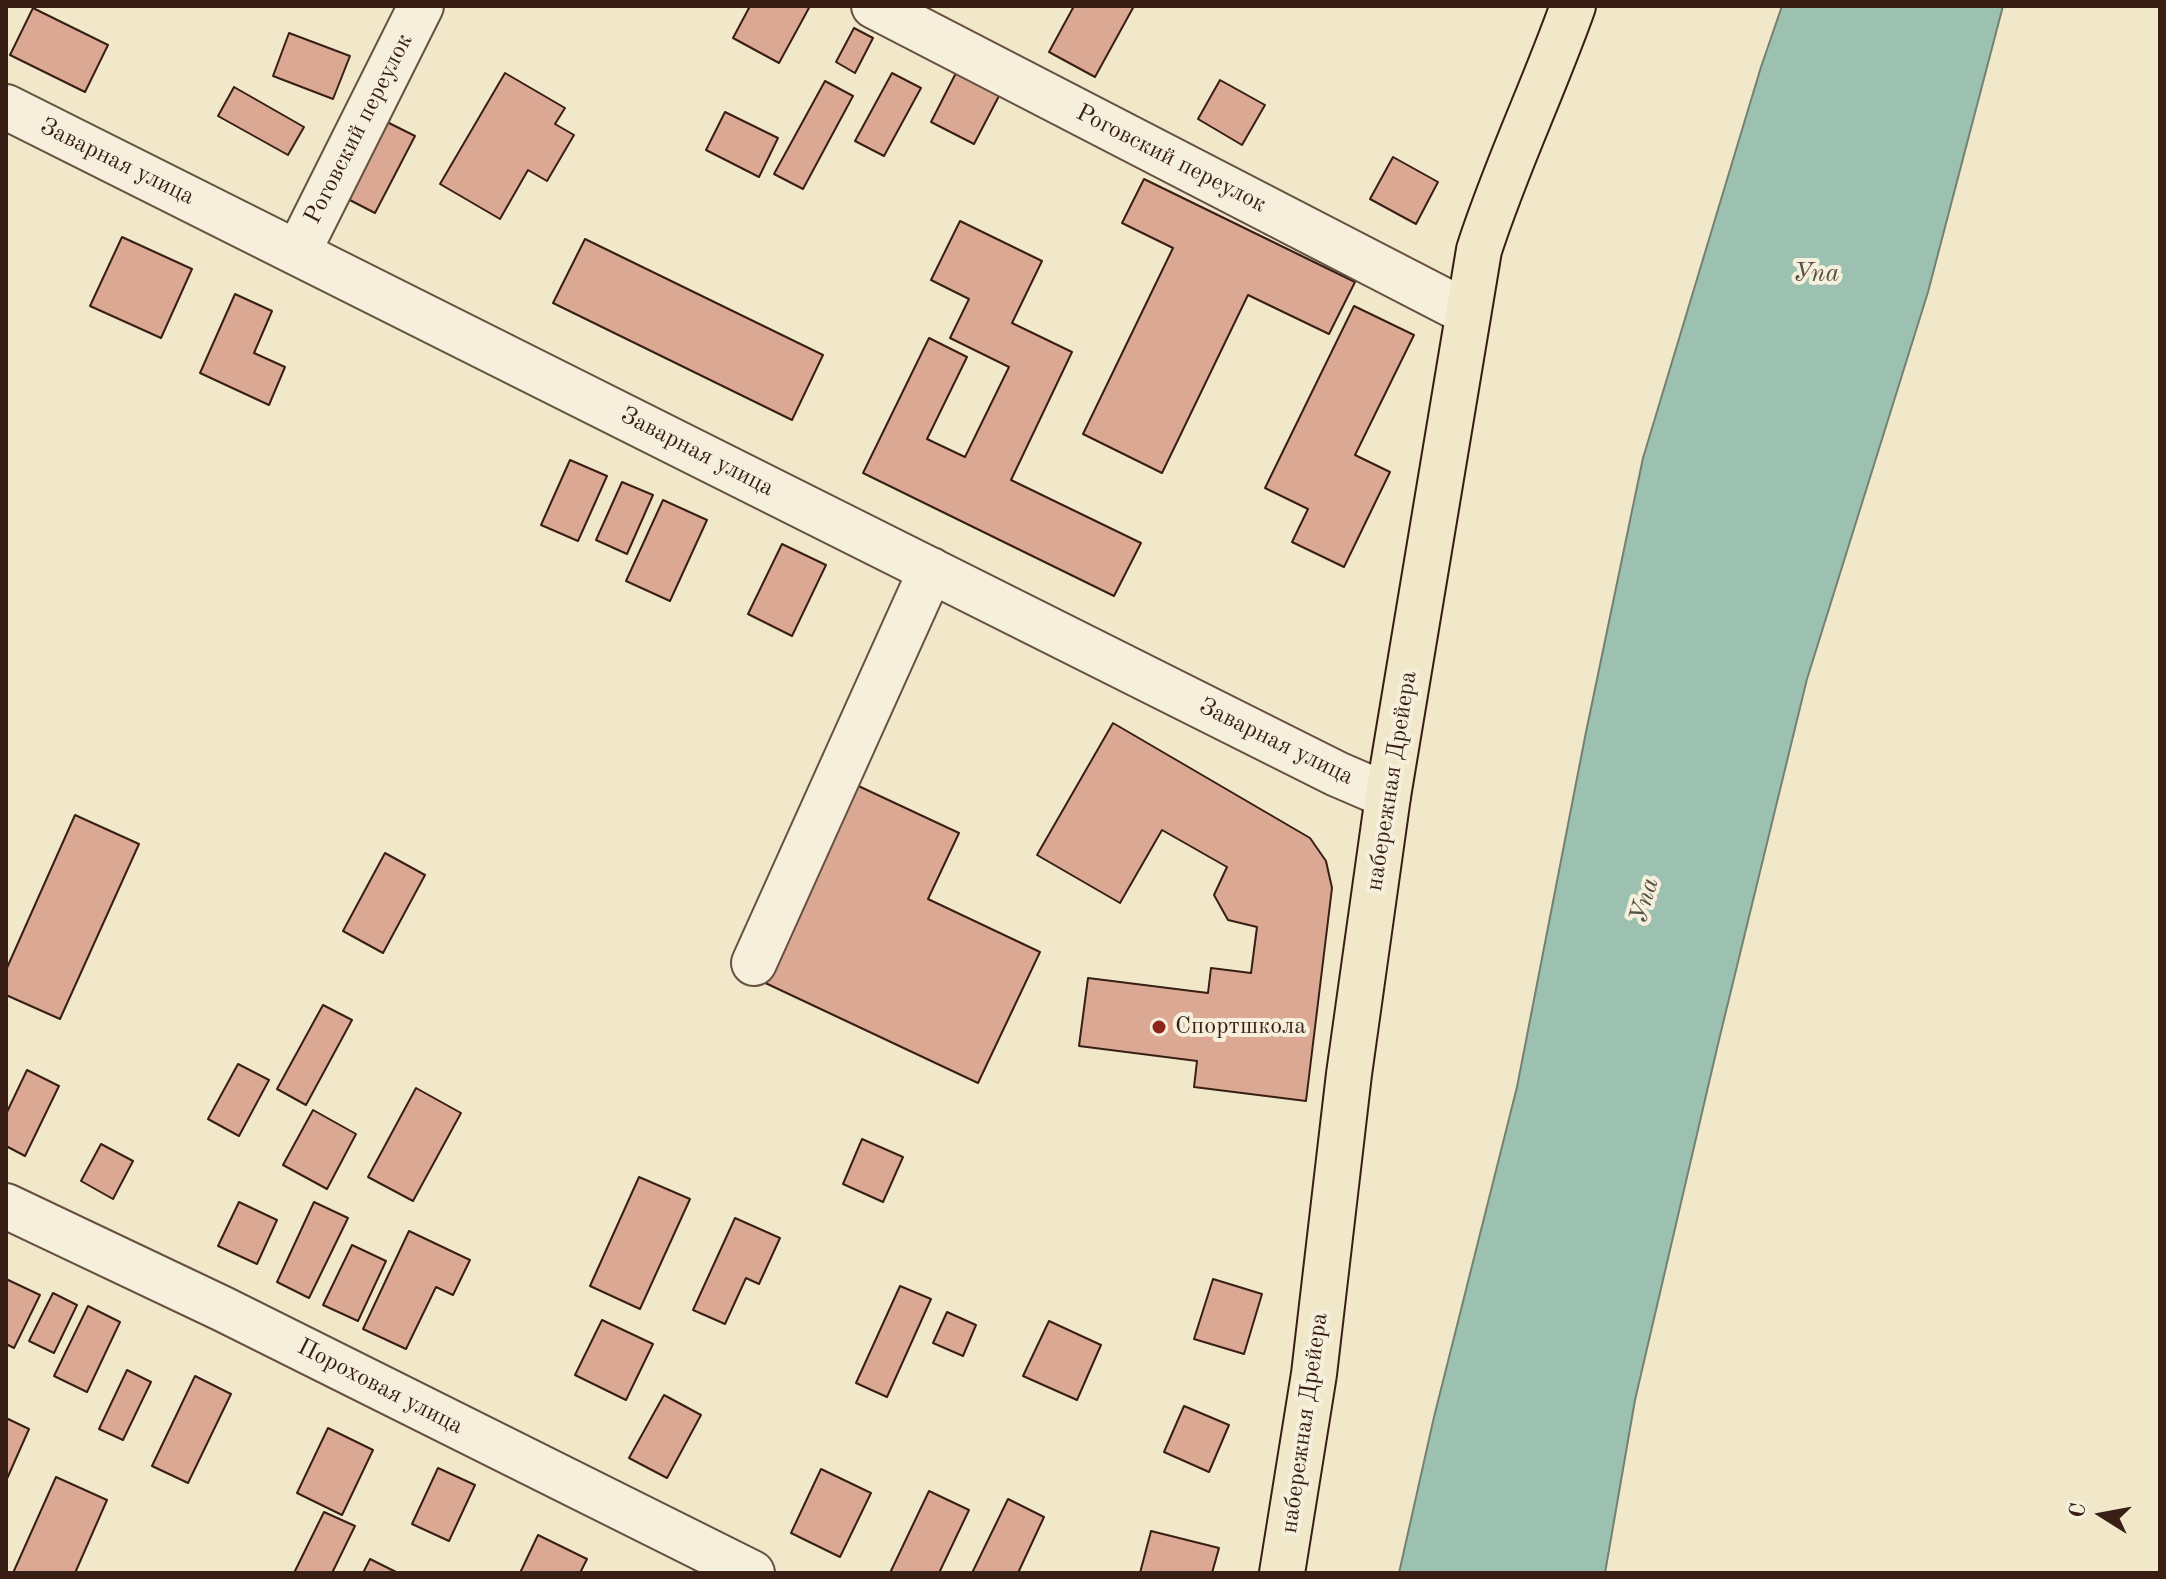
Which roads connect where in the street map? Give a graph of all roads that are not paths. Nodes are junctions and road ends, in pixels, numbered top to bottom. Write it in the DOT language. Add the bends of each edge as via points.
graph roads {
  1 [pos="421,6"];
  2 [pos="874,6"];
  3 [pos="1573,6"];
  4 [pos="6,107"];
  5 [pos="298,252"];
  6 [pos="1468,313"];
  7 [pos="931,570"];
  8 [pos="1388,796"];
  9 [pos="754,963"];
  10 [pos="6,1206"];
  11 [pos="752,1573"];
  12 [pos="1282,1573"];
  1 -- 5 [label="street, Роговский переулок"];
  2 -- 6 [label="street, Роговский переулок"];
  3 -- 6 [label="main road, набережная Дрейера" via="1500,185 1479,250"];
  4 -- 5 [label="street, Заварная улица"];
  5 -- 7 [label="street, Заварная улица"];
  6 -- 8 [label="main road, набережная Дрейера"];
  7 -- 8 [label="street, Заварная улица"];
  7 -- 9 [label="street"];
  8 -- 12 [label="main road, набережная Дрейера" via="1314,1374"];
  10 -- 11 [label="street, Пороховая улица"];
}
